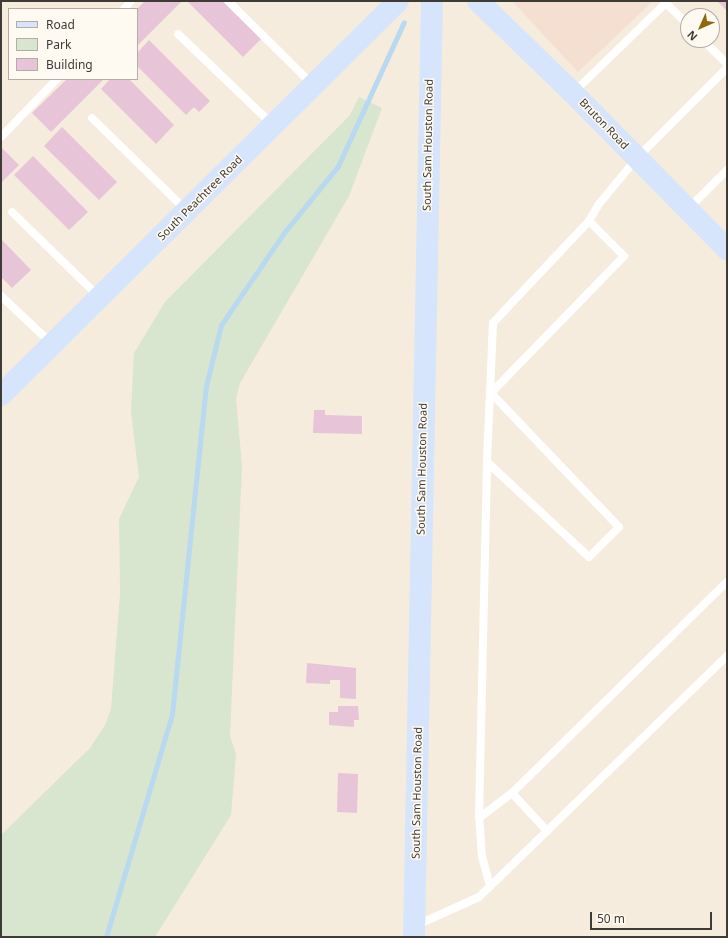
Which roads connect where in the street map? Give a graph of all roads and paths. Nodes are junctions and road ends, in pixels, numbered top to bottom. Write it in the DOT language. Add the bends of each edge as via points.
graph roads {
  1 [pos="228,1"];
  2 [pos="398,1"];
  3 [pos="432,1"];
  4 [pos="478,1"];
  5 [pos="680,17"];
  6 [pos="178,34"];
  7 [pos="711,48"];
  8 [pos="727,64"];
  9 [pos="727,68"];
  10 [pos="56,80"];
  11 [pos="313,85"];
  12 [pos="573,92"];
  13 [pos="92,118"];
  14 [pos="274,125"];
  15 [pos="1,137"];
  16 [pos="637,158"];
  17 [pos="727,170"];
  18 [pos="688,209"];
  19 [pos="187,210"];
  20 [pos="12,212"];
  21 [pos="589,221"];
  22 [pos="727,249"];
  23 [pos="1,296"];
  24 [pos="100,298"];
  25 [pos="52,344"];
  26 [pos="491,393"];
  27 [pos="1,395"];
  28 [pos="487,462"];
  29 [pos="727,582"];
  30 [pos="727,656"];
  31 [pos="512,793"];
  32 [pos="479,818"];
  33 [pos="546,831"];
  34 [pos="490,886"];
  35 [pos="414,932"];
  1 -- 11 [label="lane"];
  2 -- 11 [label="main road, South Peachtree Road"];
  3 -- 35 [label="main road, South Sam Houston Road"];
  4 -- 12 [label="main road, Bruton Road"];
  5 -- 12 [label="lane" via="666,3"];
  6 -- 14 [label="lane"];
  7 -- 8 [label="lane"];
  9 -- 16 [label="lane"];
  10 -- 15 [label="lane"];
  11 -- 14 [label="main road, South Peachtree Road"];
  12 -- 16 [label="main road, Bruton Road"];
  13 -- 19 [label="lane"];
  14 -- 19 [label="main road, South Peachtree Road"];
  16 -- 18 [label="main road, Bruton Road"];
  16 -- 21 [label="lane" via="599,204"];
  17 -- 18 [label="lane"];
  18 -- 22 [label="main road, Bruton Road"];
  19 -- 24 [label="main road, South Peachtree Road"];
  20 -- 24 [label="lane"];
  21 -- 26 [label="lane" via="493,323"];
  21 -- 26 [label="lane" via="624,256"];
  23 -- 25 [label="lane"];
  24 -- 25 [label="main road, South Peachtree Road"];
  25 -- 27 [label="main road, South Peachtree Road"];
  26 -- 28 [label="lane"];
  26 -- 28 [label="lane" via="619,527 589,556"];
  28 -- 32 [label="lane"];
  29 -- 31 [label="lane"];
  30 -- 33 [label="lane"];
  31 -- 32 [label="lane"];
  31 -- 33 [label="lane"];
  32 -- 34 [label="lane" via="482,857"];
  33 -- 34 [label="lane"];
  34 -- 35 [label="lane" via="458,909"];
}
